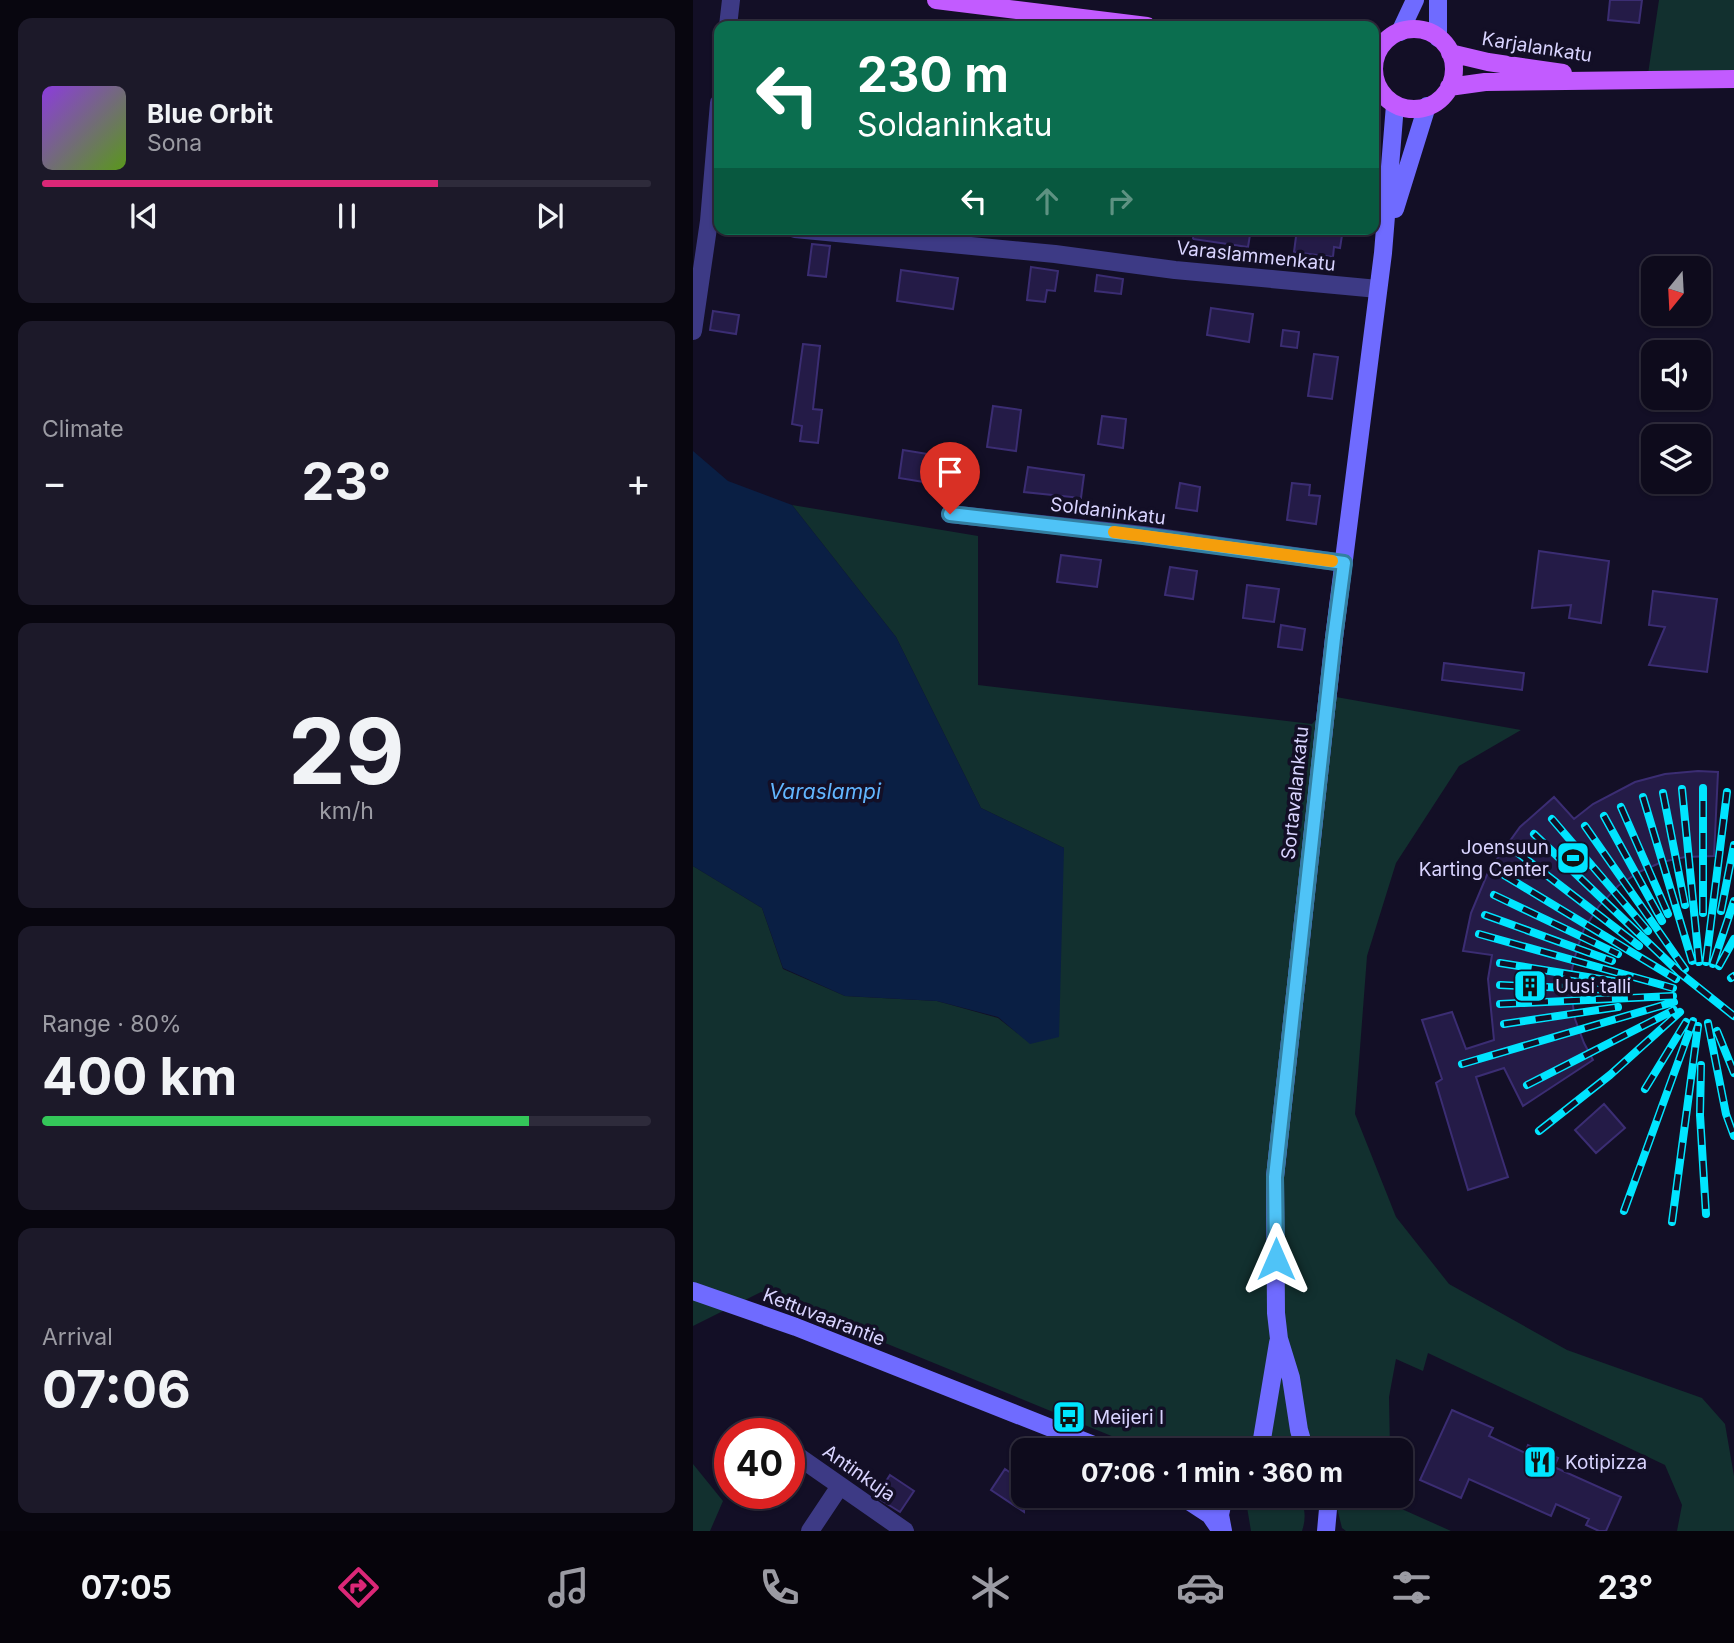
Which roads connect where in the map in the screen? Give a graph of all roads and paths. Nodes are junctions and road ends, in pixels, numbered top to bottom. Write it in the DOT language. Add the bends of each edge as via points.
graph roads {
  1 [pos="731,0"];
  2 [pos="936,0"];
  3 [pos="1415,0"];
  4 [pos="1438,0"];
  5 [pos="729,21"];
  6 [pos="1106,21"];
  7 [pos="1399,32"];
  8 [pos="1438,38"];
  9 [pos="1379,43"];
  10 [pos="1450,53"];
  11 [pos="1734,79"];
  12 [pos="1618,81"];
  13 [pos="1449,87"];
  14 [pos="1379,89"];
  15 [pos="1395,105"];
  16 [pos="1427,106"];
  17 [pos="714,222"];
  18 [pos="857,235"];
  19 [pos="1383,253"];
  20 [pos="1378,289"];
  21 [pos="693,331"];
  22 [pos="950,514"];
  23 [pos="1344,563"];
  24 [pos="693,1291"];
  25 [pos="1279,1339"];
  26 [pos="939,1385"];
  27 [pos="1057,1438"];
  28 [pos="1076,1438"];
  29 [pos="1263,1438"];
  30 [pos="1301,1438"];
  31 [pos="805,1461"];
  32 [pos="840,1486"];
  33 [pos="1199,1508"];
  34 [pos="1221,1508"];
  35 [pos="1328,1508"];
  36 [pos="1329,1529"];
  37 [pos="810,1531"];
  38 [pos="905,1531"];
  39 [pos="1222,1531"];
  1 -- 5 [label="street"];
  2 -- 6 [label="main road"];
  3 -- 7 [label="street"];
  4 -- 8 [label="street"];
  7 -- 8 [label="main road" via="1420,30"];
  7 -- 9 [label="main road"];
  8 -- 10 [label="main road"];
  10 -- 12 [label="main road, Karjalankatu"];
  10 -- 13 [label="main road" via="1453,76"];
  11 -- 12 [label="main road, Karjalankatu"];
  12 -- 13 [label="main road, Karjalankatu" via="1485,82"];
  13 -- 16 [label="main road"];
  14 -- 15 [label="main road"];
  15 -- 16 [label="main road"];
  15 -- 19 [label="street, Sortavalankatu"];
  16 -- 19 [label="street, Sortavalankatu"];
  17 -- 21 [label="street"];
  18 -- 20 [label="street, Varaslammenkatu"];
  19 -- 20 [label="street, Sortavalankatu"];
  20 -- 23 [label="street, Sortavalankatu"];
  22 -- 23 [label="street, Soldaninkatu"];
  23 -- 25 [label="street, Sortavalankatu" via="1275,1177"];
  24 -- 26 [label="street, Kettuvaarantie"];
  25 -- 29 [label="street, Sortavalankatu"];
  25 -- 30 [label="street, Sortavalankatu"];
  26 -- 27 [label="street, Kettuvaarantie"];
  26 -- 28 [label="street, Kettuvaarantie"];
  31 -- 32 [label="street, Antinkuja"];
  32 -- 37 [label="street"];
  32 -- 38 [label="street, Antinkuja"];
  33 -- 39 [label="street"];
  34 -- 39 [label="street"];
  35 -- 36 [label="street"];
}
